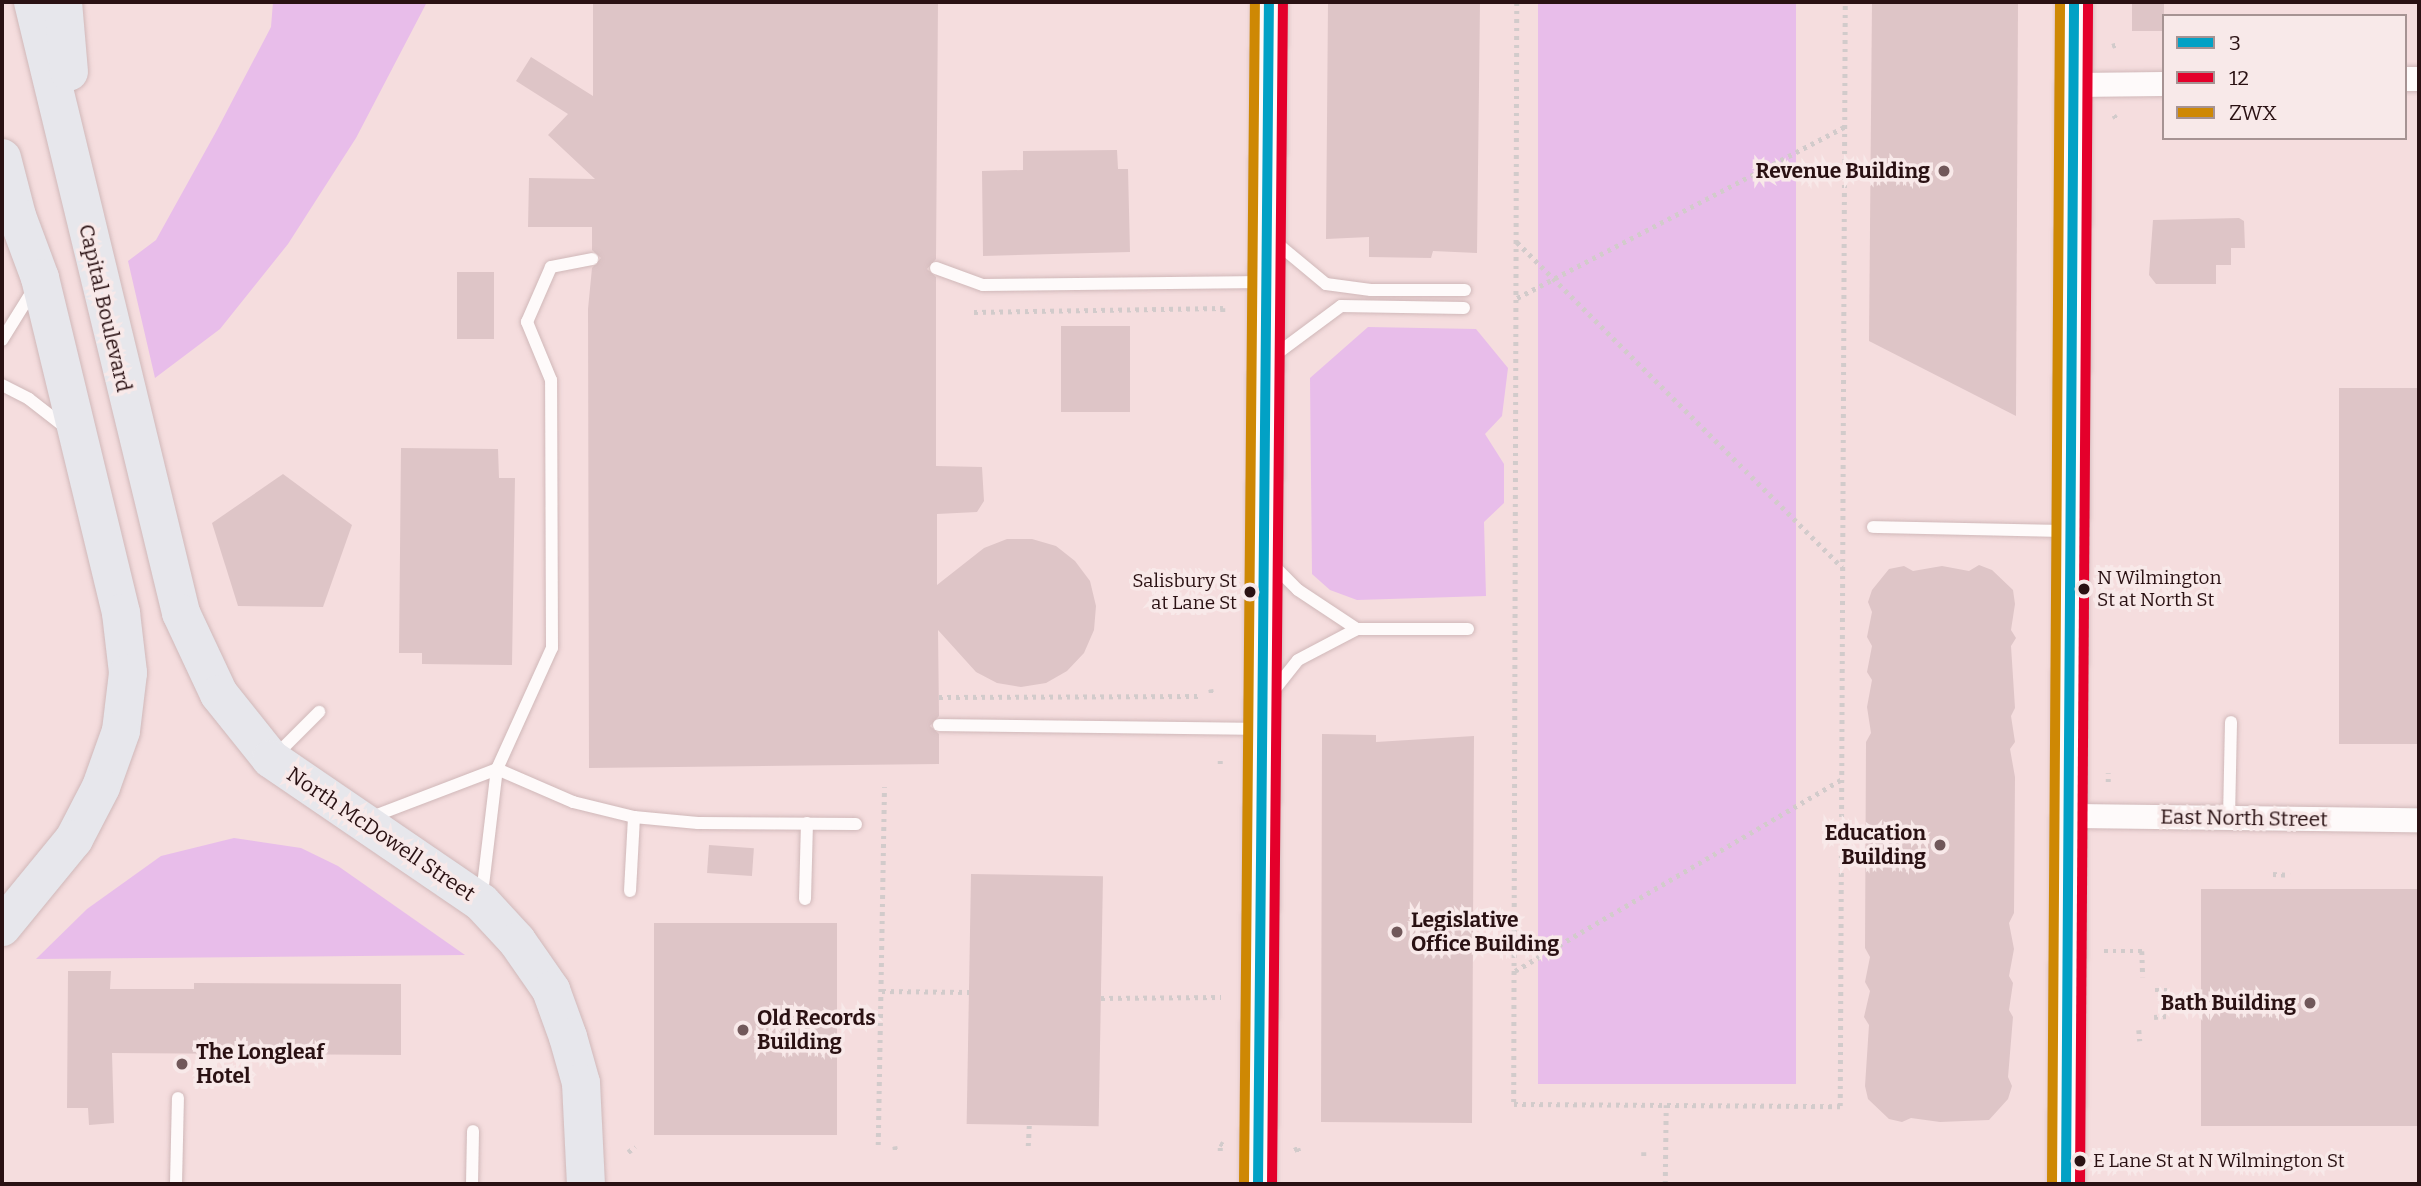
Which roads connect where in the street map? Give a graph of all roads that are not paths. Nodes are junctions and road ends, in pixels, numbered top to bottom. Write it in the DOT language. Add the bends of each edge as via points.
graph roads {
  1 [pos="33,2"];
  2 [pos="64,2"];
  3 [pos="1269,2"];
  4 [pos="2074,2"];
  5 [pos="2162,84"];
  6 [pos="2075,86"];
  7 [pos="2,158"];
  8 [pos="79,200"];
  9 [pos="1267,235"];
  10 [pos="592,259"];
  11 [pos="936,268"];
  12 [pos="40,278"];
  13 [pos="1266,282"];
  14 [pos="1465,289"];
  15 [pos="1464,308"];
  16 [pos="2,340"];
  17 [pos="1265,362"];
  18 [pos="2,385"];
  19 [pos="76,436"];
  20 [pos="1873,527"];
  21 [pos="2071,531"];
  22 [pos="1263,555"];
  23 [pos="181,613"];
  24 [pos="1357,629"];
  25 [pos="1468,629"];
  26 [pos="320,712"];
  27 [pos="1261,718"];
  28 [pos="2231,722"];
  29 [pos="939,724"];
  30 [pos="271,759"];
  31 [pos="497,769"];
  32 [pos="2069,816"];
  33 [pos="634,817"];
  34 [pos="2229,818"];
  35 [pos="2419,820"];
  36 [pos="362,821"];
  37 [pos="807,823"];
  38 [pos="856,824"];
  39 [pos="630,891"];
  40 [pos="805,899"];
  41 [pos="481,902"];
  42 [pos="2,927"];
  43 [pos="178,1098"];
  44 [pos="473,1131"];
  45 [pos="176,1184"];
  46 [pos="472,1184"];
  47 [pos="586,1184"];
  48 [pos="1258,1184"];
  49 [pos="2066,1184"];
  1 -- 8 [label="main road, Capital Boulevard"];
  2 -- 8 [label="main road"];
  3 -- 9 [label="main road"];
  4 -- 6 [label="main road"];
  5 -- 6 [label="street"];
  6 -- 21 [label="main road"];
  7 -- 12 [label="main road"];
  8 -- 23 [label="main road, Capital Boulevard"];
  9 -- 13 [label="main road"];
  9 -- 14 [label="lane" via="1326,284 1371,290"];
  10 -- 31 [label="lane" via="551,267 527,322 551,380 552,648"];
  11 -- 13 [label="lane" via="983,285"];
  12 -- 16 [label="lane"];
  12 -- 19 [label="main road"];
  13 -- 17 [label="main road"];
  15 -- 17 [label="lane" via="1341,306"];
  17 -- 22 [label="main road"];
  18 -- 19 [label="lane" via="29,399"];
  19 -- 42 [label="main road" via="121,613 127,684 121,732 101,787 74,839"];
  20 -- 21 [label="lane"];
  21 -- 32 [label="main road"];
  22 -- 24 [label="lane" via="1298,590"];
  22 -- 27 [label="main road"];
  23 -- 30 [label="main road, North McDowell Street" via="219,694"];
  24 -- 25 [label="lane"];
  24 -- 27 [label="lane" via="1298,660"];
  26 -- 30 [label="lane"];
  27 -- 29 [label="lane"];
  27 -- 48 [label="main road"];
  28 -- 34 [label="lane"];
  30 -- 36 [label="main road, North McDowell Street"];
  31 -- 33 [label="lane" via="573,802"];
  31 -- 36 [label="lane"];
  31 -- 41 [label="lane"];
  32 -- 34 [label="street, East North Street"];
  32 -- 49 [label="main road"];
  33 -- 37 [label="lane" via="698,823"];
  33 -- 39 [label="lane"];
  34 -- 35 [label="street, East North Street"];
  36 -- 41 [label="main road, North McDowell Street"];
  37 -- 38 [label="lane"];
  37 -- 40 [label="lane"];
  41 -- 47 [label="main road, North McDowell Street" via="517,941 551,990 581,1083"];
  43 -- 45 [label="lane"];
  44 -- 46 [label="lane"];
}
